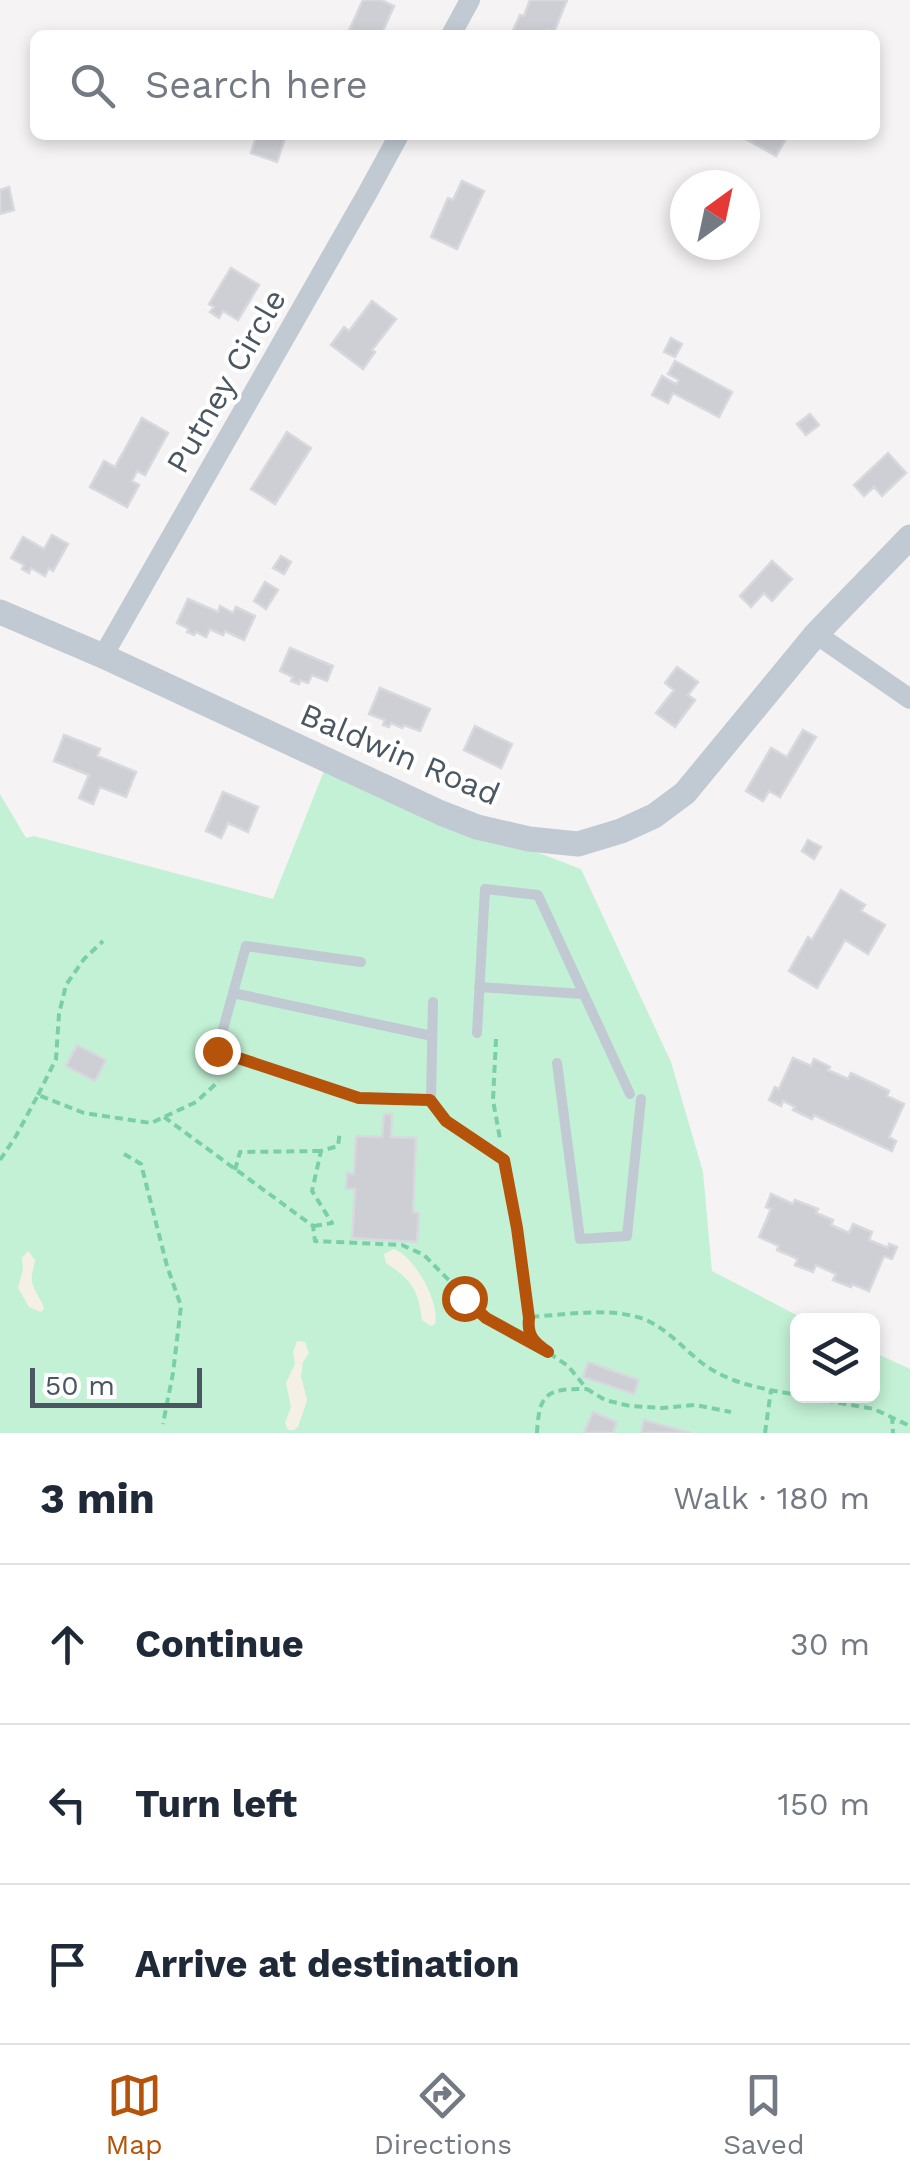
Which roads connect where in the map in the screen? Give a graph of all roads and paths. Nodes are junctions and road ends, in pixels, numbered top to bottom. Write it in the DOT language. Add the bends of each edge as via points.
graph roads {
  1 [pos="470,0"];
  2 [pos="455,30"];
  3 [pos="395,140"];
  4 [pos="910,537"];
  5 [pos="0,612"];
  6 [pos="816,634"];
  7 [pos="103,656"];
  8 [pos="910,699"];
  9 [pos="104,941"];
  10 [pos="361,962"];
  11 [pos="479,987"];
  12 [pos="233,994"];
  13 [pos="583,994"];
  14 [pos="433,1002"];
  15 [pos="477,1033"];
  16 [pos="432,1036"];
  17 [pos="496,1039"];
  18 [pos="557,1063"];
  19 [pos="220,1081"];
  20 [pos="38,1095"];
  21 [pos="430,1100"];
  22 [pos="164,1118"];
  23 [pos="340,1131"];
  24 [pos="320,1150"];
  25 [pos="124,1154"];
  26 [pos="0,1160"];
  27 [pos="504,1160"];
  28 [pos="235,1170"];
  29 [pos="313,1226"];
  30 [pos="529,1318"];
  31 [pos="548,1352"];
  32 [pos="587,1389"];
  33 [pos="771,1390"];
  34 [pos="790,1393"];
  35 [pos="842,1403"];
  36 [pos="731,1412"];
  37 [pos="892,1416"];
  38 [pos="163,1424"];
  39 [pos="910,1426"];
  40 [pos="537,1433"];
  41 [pos="765,1433"];
  42 [pos="892,1433"];
  1 -- 2 [label="street"];
  3 -- 7 [label="street, Putney Circle"];
  4 -- 6 [label="street, Baldwin Road"];
  5 -- 7 [label="street, Baldwin Road"];
  6 -- 7 [label="street, Baldwin Road" via="685,793 646,820 578,844 528,839 441,813"];
  6 -- 8 [label="street"];
  9 -- 20 [label="path" via="66,985 56,1059"];
  10 -- 12 [label="lane" via="246,946"];
  11 -- 13 [label="lane"];
  11 -- 13 [label="lane" via="485,889 538,895"];
  11 -- 15 [label="lane"];
  12 -- 16 [label="lane"];
  12 -- 21 [label="lane" via="217,1051 359,1098"];
  13 -- 18 [label="lane" via="635,1096 627,1236 580,1240"];
  14 -- 16 [label="lane"];
  16 -- 21 [label="lane"];
  17 -- 27 [label="path" via="493,1100"];
  19 -- 22 [label="path"];
  20 -- 22 [label="path" via="117,1120"];
  20 -- 26 [label="path"];
  21 -- 27 [label="lane" via="446,1121"];
  22 -- 28 [label="path"];
  23 -- 24 [label="path" via="338,1146"];
  24 -- 28 [label="path" via="240,1152"];
  24 -- 29 [label="path" via="312,1191 332,1223"];
  25 -- 38 [label="path" via="141,1164 181,1306"];
  27 -- 30 [label="path"];
  28 -- 29 [label="path"];
  29 -- 31 [label="path" via="315,1241 402,1246 424,1255 486,1318"];
  30 -- 31 [label="path" via="534,1341"];
  30 -- 33 [label="path" via="597,1314 647,1320 706,1366"];
  31 -- 32 [label="path"];
  32 -- 36 [label="path" via="630,1406"];
  32 -- 40 [label="path" via="548,1394"];
  33 -- 34 [label="path"];
  33 -- 41 [label="path"];
  35 -- 37 [label="path"];
  37 -- 39 [label="path"];
  37 -- 42 [label="path"];
}
